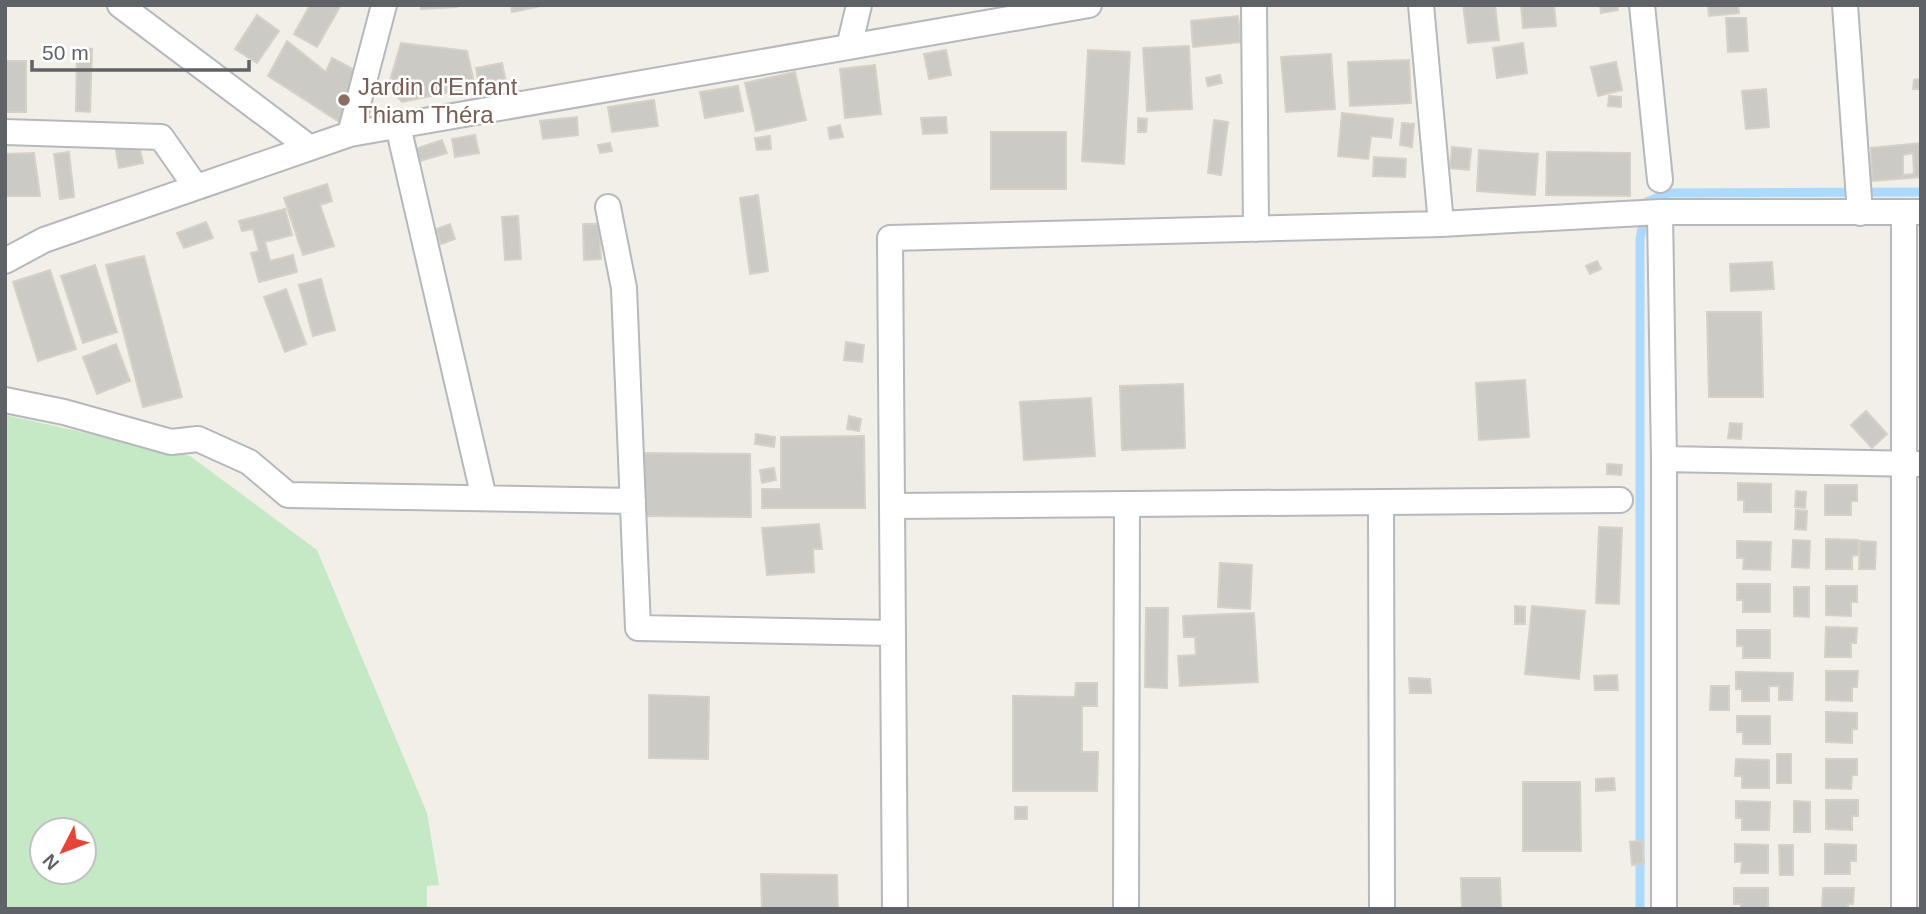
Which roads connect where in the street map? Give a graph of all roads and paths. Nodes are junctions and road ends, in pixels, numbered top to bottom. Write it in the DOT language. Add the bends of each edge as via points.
graph roads {
  1 [pos="120,5"];
  2 [pos="384,5"];
  3 [pos="859,5"];
  4 [pos="1089,5"];
  5 [pos="1254,5"];
  6 [pos="1421,5"];
  7 [pos="1642,5"];
  8 [pos="1845,5"];
  9 [pos="849,47"];
  10 [pos="398,126"];
  11 [pos="5,132"];
  12 [pos="350,134"];
  13 [pos="310,148"];
  14 [pos="1660,180"];
  15 [pos="196,187"];
  16 [pos="608,208"];
  17 [pos="1660,212"];
  18 [pos="1913,212"];
  19 [pos="1860,213"];
  20 [pos="1441,224"];
  21 [pos="1256,229"];
  22 [pos="5,261"];
  23 [pos="5,400"];
  24 [pos="1664,458"];
  25 [pos="1913,464"];
  26 [pos="484,498"];
  27 [pos="1620,500"];
  28 [pos="633,501"];
  29 [pos="1381,502"];
  30 [pos="1127,504"];
  31 [pos="892,506"];
  32 [pos="893,633"];
  33 [pos="895,909"];
  34 [pos="1126,909"];
  35 [pos="1382,909"];
  36 [pos="1664,909"];
  37 [pos="1904,909"];
  1 -- 13 [label="street"];
  2 -- 12 [label="street"];
  3 -- 9 [label="street"];
  4 -- 9 [label="street"];
  5 -- 21 [label="street"];
  6 -- 20 [label="street"];
  7 -- 14 [label="street"];
  8 -- 19 [label="street"];
  9 -- 10 [label="street"];
  10 -- 12 [label="street"];
  10 -- 26 [label="street"];
  11 -- 15 [label="street" via="161,138"];
  12 -- 13 [label="street"];
  13 -- 15 [label="street"];
  15 -- 22 [label="street" via="44,240"];
  16 -- 28 [label="street" via="625,288"];
  17 -- 19 [label="street"];
  17 -- 20 [label="street"];
  17 -- 24 [label="street"];
  18 -- 19 [label="street"];
  18 -- 25 [label="street"];
  20 -- 21 [label="street"];
  21 -- 31 [label="street" via="890,238"];
  23 -- 26 [label="street" via="171,442 198,439 248,462 288,495"];
  24 -- 25 [label="street"];
  24 -- 36 [label="street"];
  25 -- 37 [label="street"];
  26 -- 28 [label="street"];
  27 -- 29 [label="street"];
  28 -- 32 [label="street" via="638,628"];
  29 -- 30 [label="street"];
  29 -- 35 [label="street"];
  30 -- 31 [label="street"];
  30 -- 34 [label="street"];
  31 -- 32 [label="street"];
  32 -- 33 [label="street"];
}
